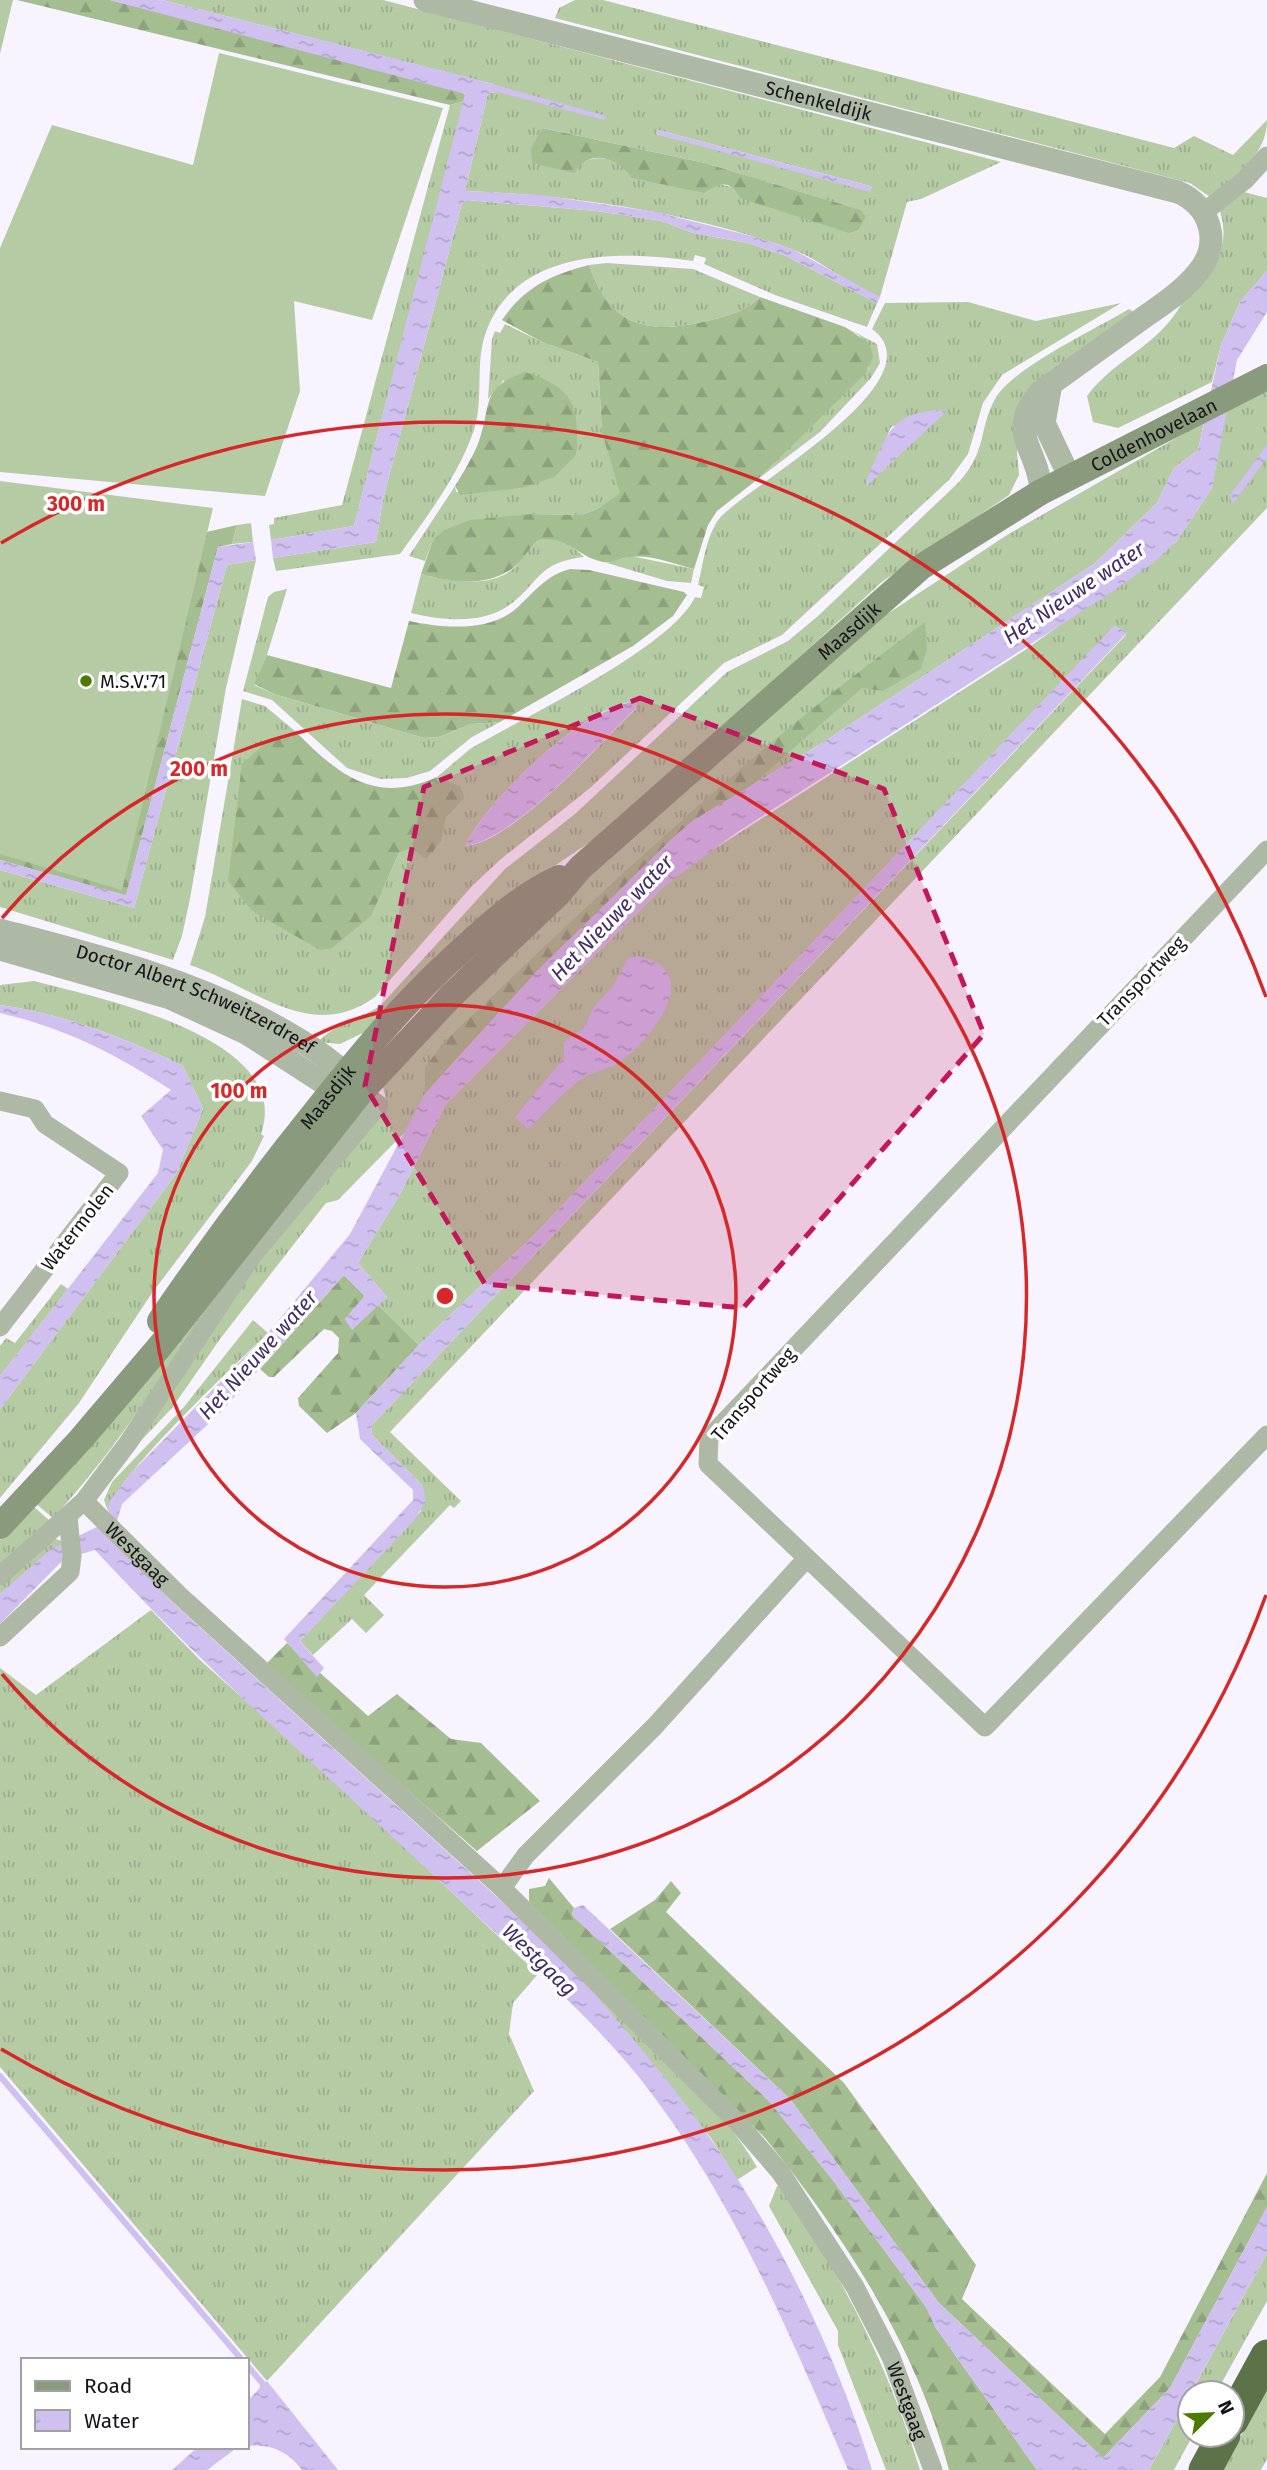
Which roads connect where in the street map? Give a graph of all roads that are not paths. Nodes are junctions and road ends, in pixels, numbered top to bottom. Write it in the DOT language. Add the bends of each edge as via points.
graph roads {
  1 [pos="425,0"];
  2 [pos="1267,156"];
  3 [pos="1204,212"];
  4 [pos="1267,377"];
  5 [pos="1051,384"];
  6 [pos="1070,478"];
  7 [pos="1041,492"];
  8 [pos="1267,849"];
  9 [pos="0,930"];
  10 [pos="0,949"];
  11 [pos="347,1084"];
  12 [pos="0,1101"];
  13 [pos="0,1327"];
  14 [pos="1267,1434"];
  15 [pos="84,1501"];
  16 [pos="0,1526"];
  17 [pos="67,1535"];
  18 [pos="806,1559"];
  19 [pos="0,1576"];
  20 [pos="0,1637"];
  21 [pos="502,1888"];
  22 [pos="1267,2356"];
  23 [pos="1246,2394"];
  24 [pos="1216,2449"];
  25 [pos="933,2470"];
  26 [pos="1205,2470"];
  1 -- 3 [label="street, Schenkeldijk" via="1178,192"];
  2 -- 3 [label="street"];
  3 -- 5 [label="street" via="1211,240 1199,271 1177,293"];
  4 -- 6 [label="main road, Coldenhovelaan"];
  5 -- 6 [label="street" via="1044,423"];
  5 -- 7 [label="street" via="1026,409 1022,424"];
  6 -- 7 [label="main road, Coldenhovelaan"];
  7 -- 11 [label="main road, Maasdijk" via="909,576 580,868 452,996"];
  8 -- 18 [label="street, Transportweg" via="709,1438 708,1464"];
  9 -- 11 [label="street, Doctor Albert Schweitzerdreef" via="177,979 269,1022"];
  10 -- 11 [label="street, Doctor Albert Schweitzerdreef" via="170,998"];
  11 -- 15 [label="street, Maasdijk" via="379,1105 252,1256"];
  11 -- 16 [label="main road, Maasdijk" via="161,1345"];
  12 -- 13 [label="street, Watermolen" via="35,1109 45,1124 119,1173"];
  14 -- 18 [label="street, Transportweg" via="985,1727"];
  15 -- 17 [label="street, Maasdijk"];
  15 -- 21 [label="street, Westgaag" via="180,1596"];
  17 -- 19 [label="street, Maasdijk"];
  17 -- 20 [label="street" via="70,1572"];
  18 -- 21 [label="street" via="655,1726 526,1854"];
  21 -- 25 [label="street, Westgaag" via="692,2076 781,2174 855,2287 891,2357"];
  22 -- 23 [label="highway"];
  24 -- 26 [label="highway"];
}
